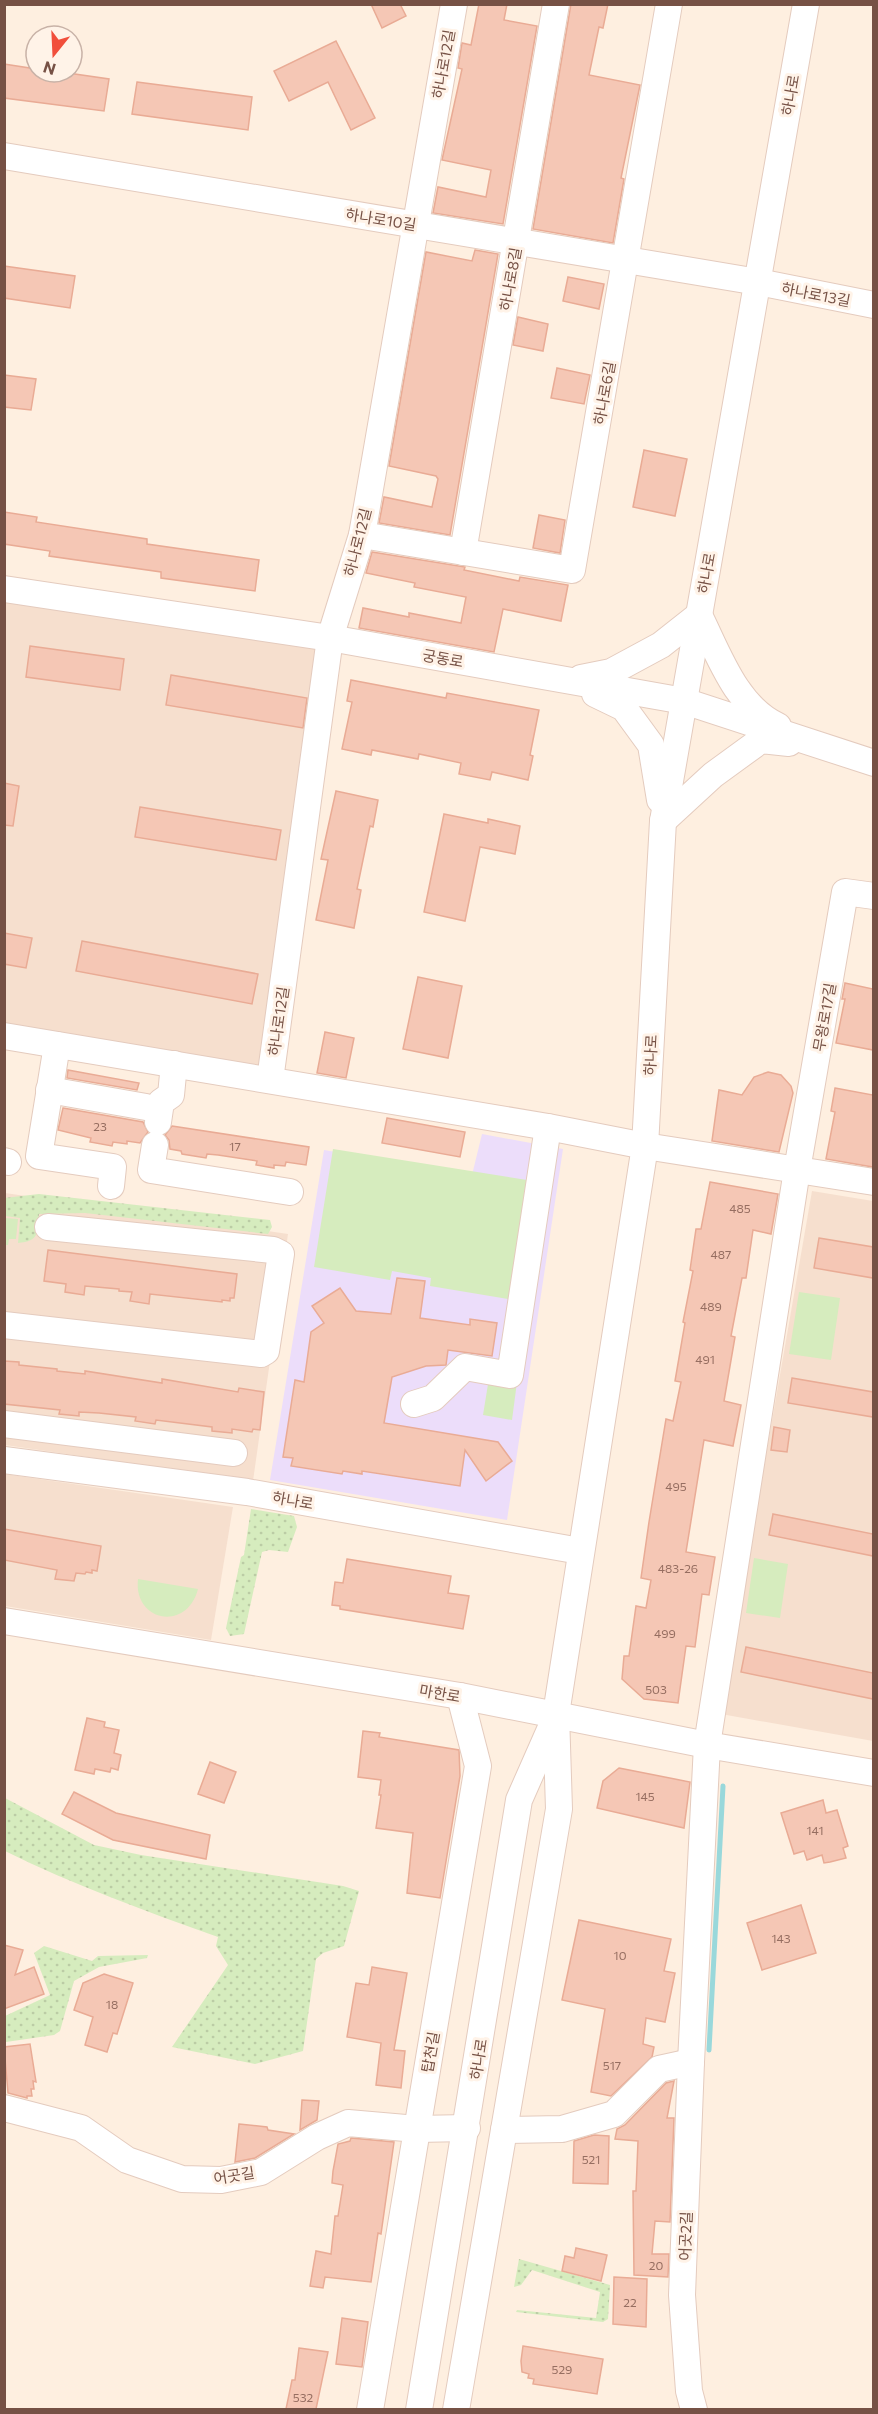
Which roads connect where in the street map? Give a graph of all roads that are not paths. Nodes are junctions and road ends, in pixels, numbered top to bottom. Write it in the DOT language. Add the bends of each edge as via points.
graph roads {
  1 [pos="454,4"];
  2 [pos="556,4"];
  3 [pos="669,4"];
  4 [pos="806,4"];
  5 [pos="4,156"];
  6 [pos="414,225"];
  7 [pos="516,242"];
  8 [pos="627,260"];
  9 [pos="758,282"];
  10 [pos="873,305"];
  11 [pos="362,535"];
  12 [pos="463,552"];
  13 [pos="4,589"];
  14 [pos="699,615"];
  15 [pos="330,638"];
  16 [pos="567,680"];
  17 [pos="684,701"];
  18 [pos="819,745"];
  19 [pos="873,763"];
  20 [pos="663,821"];
  21 [pos="873,896"];
  22 [pos="4,1036"];
  23 [pos="57,1045"];
  24 [pos="174,1064"];
  25 [pos="270,1080"];
  26 [pos="50,1090"];
  27 [pos="150,1119"];
  28 [pos="548,1127"];
  29 [pos="645,1146"];
  30 [pos="797,1170"];
  31 [pos="873,1182"];
  32 [pos="111,1186"];
  33 [pos="290,1192"];
  34 [pos="48,1227"];
  35 [pos="4,1325"];
  36 [pos="414,1404"];
  37 [pos="4,1424"];
  38 [pos="234,1453"];
  39 [pos="4,1461"];
  40 [pos="580,1551"];
  41 [pos="4,1621"];
  42 [pos="460,1696"];
  43 [pos="556,1714"];
  44 [pos="707,1745"];
  45 [pos="873,1773"];
  46 [pos="691,2062"];
  47 [pos="4,2108"];
  48 [pos="467,2128"];
  49 [pos="417,2129"];
  50 [pos="504,2130"];
  51 [pos="370,2409"];
  52 [pos="419,2409"];
  53 [pos="456,2409"];
  54 [pos="694,2409"];
  1 -- 6 [label="street, 하나로12길"];
  2 -- 7 [label="street, 하나로8길"];
  3 -- 8 [label="street, 하나로6길"];
  4 -- 9 [label="street, 하나로"];
  5 -- 6 [label="street, 하나로10길"];
  6 -- 7 [label="street, 하나로10길"];
  6 -- 11 [label="street, 하나로12길"];
  7 -- 8 [label="street, 하나로10길"];
  7 -- 12 [label="street, 하나로8길"];
  8 -- 9 [label="street, 하나로10길"];
  8 -- 12 [label="street, 하나로6길" via="572,570"];
  9 -- 10 [label="street, 하나로13길"];
  9 -- 14 [label="street, 하나로"];
  11 -- 12 [label="street, 하나로6길"];
  11 -- 15 [label="street, 하나로12길"];
  13 -- 15 [label="street, 궁동로"];
  14 -- 16 [label="street" via="661,645 611,672"];
  14 -- 17 [label="street, 하나로"];
  14 -- 18 [label="street" via="732,682 764,720"];
  15 -- 16 [label="street, 궁동로"];
  15 -- 25 [label="street, 하나로12길"];
  16 -- 17 [label="street, 궁동로"];
  16 -- 20 [label="street" via="624,708 651,744"];
  17 -- 18 [label="street, 궁동로"];
  17 -- 20 [label="street, 하나로"];
  18 -- 19 [label="street, 궁동로"];
  18 -- 20 [label="street" via="761,740 713,775"];
  20 -- 29 [label="street, 하나로"];
  21 -- 30 [label="street, 무왕로17길" via="845,892"];
  22 -- 23 [label="street"];
  23 -- 24 [label="street"];
  23 -- 26 [label="street"];
  24 -- 25 [label="street"];
  24 -- 27 [label="street" via="171,1095"];
  25 -- 28 [label="street"];
  26 -- 27 [label="street"];
  26 -- 32 [label="street" via="39,1156 112,1167"];
  27 -- 33 [label="street" via="151,1170"];
  28 -- 29 [label="street"];
  28 -- 36 [label="street" via="510,1375 465,1367 433,1398"];
  29 -- 30 [label="street"];
  29 -- 40 [label="street, 하나로"];
  30 -- 31 [label="street"];
  30 -- 44 [label="street"];
  34 -- 35 [label="street" via="273,1250 281,1254 266,1351 261,1354"];
  37 -- 38 [label="street"];
  39 -- 40 [label="street, 하나로" via="247,1492"];
  40 -- 43 [label="street, 하나로"];
  41 -- 42 [label="street, 마한로"];
  42 -- 43 [label="street, 마한로"];
  42 -- 49 [label="street, 탑천길" via="478,1766"];
  43 -- 44 [label="street, 마한로"];
  43 -- 48 [label="street, 하나로" via="519,1800"];
  43 -- 50 [label="street, 하나로" via="560,1809"];
  44 -- 45 [label="street, 마한로"];
  44 -- 46 [label="street, 어곳2길"];
  46 -- 50 [label="street" via="658,2069 614,2114 562,2129"];
  46 -- 54 [label="street, 어곳2길" via="682,2295 689,2391"];
  47 -- 49 [label="street, 어곳길" via="81,2128 128,2160 182,2179 221,2180 261,2172 317,2137 348,2123"];
  48 -- 49 [label="street, 어곳길"];
  48 -- 52 [label="street, 하나로"];
  49 -- 51 [label="street, 탑천길"];
  50 -- 53 [label="street, 하나로"];
}
